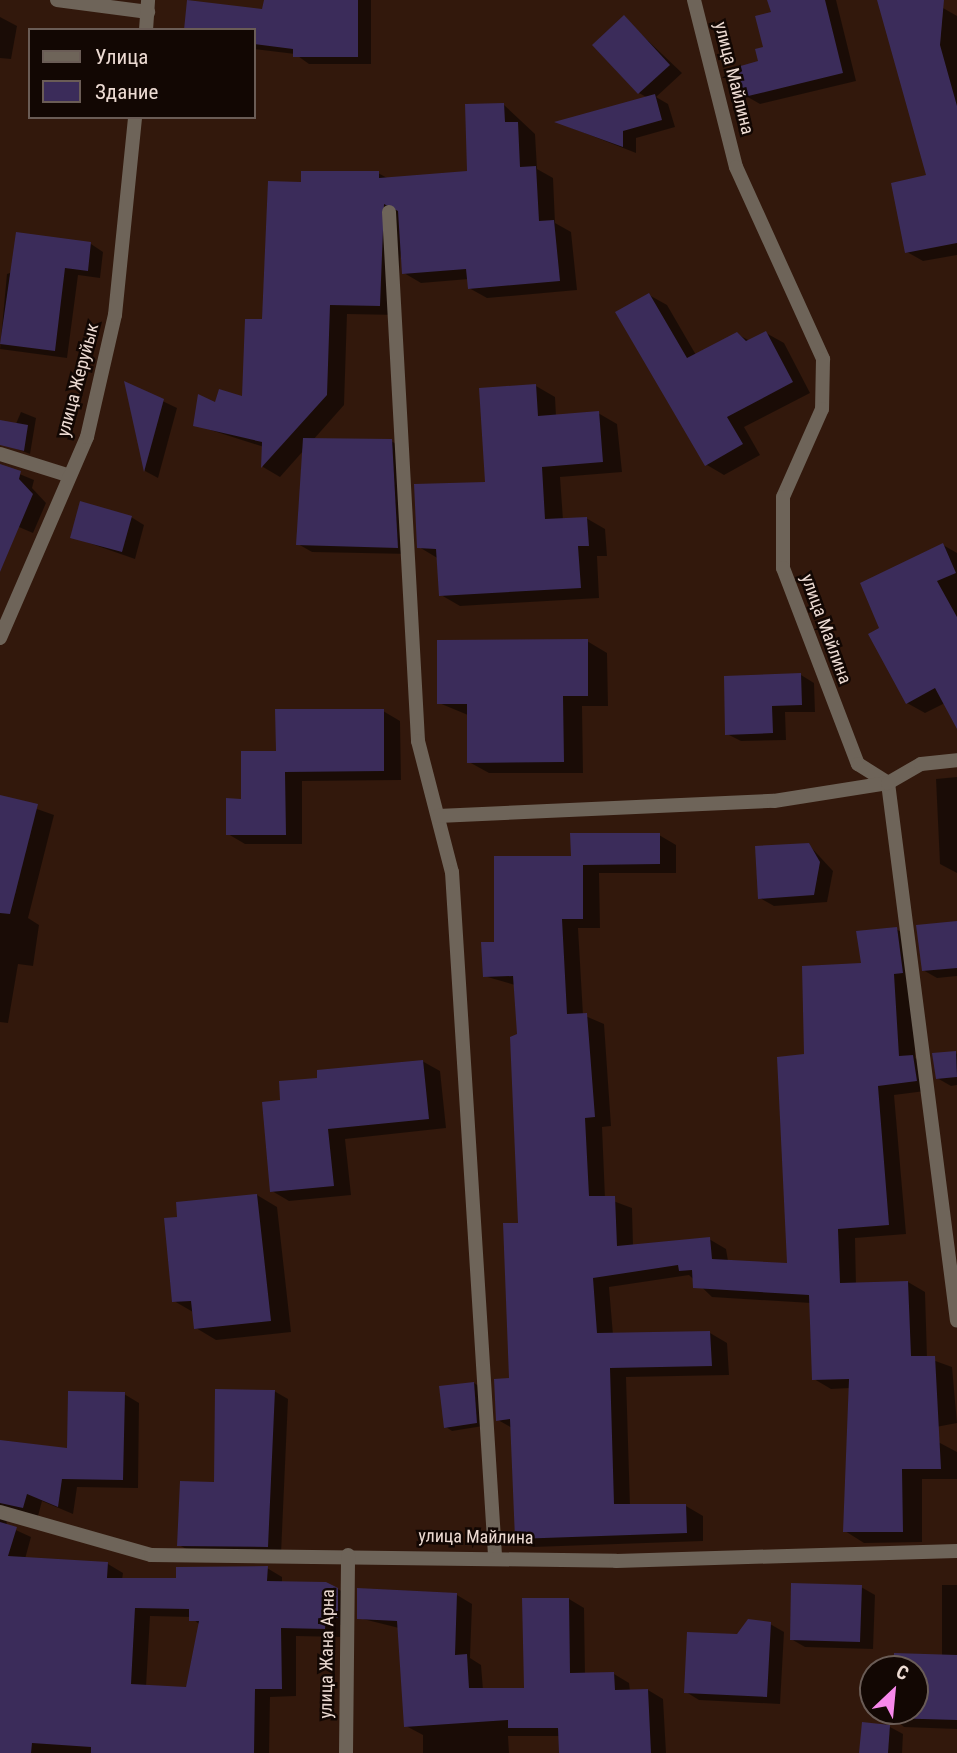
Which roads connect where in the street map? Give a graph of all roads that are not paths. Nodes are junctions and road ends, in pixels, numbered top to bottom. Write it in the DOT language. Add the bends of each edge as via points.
graph roads {
  1 [pos="57,0"];
  2 [pos="694,0"];
  3 [pos="148,6"];
  4 [pos="146,28"];
  5 [pos="135,119"];
  6 [pos="389,212"];
  7 [pos="0,454"];
  8 [pos="67,475"];
  9 [pos="0,638"];
  10 [pos="957,760"];
  11 [pos="888,783"];
  12 [pos="438,816"];
  13 [pos="957,1321"];
  14 [pos="0,1511"];
  15 [pos="957,1551"];
  16 [pos="348,1555"];
  17 [pos="495,1556"];
  18 [pos="346,1753"];
  1 -- 3 [label="street"];
  2 -- 11 [label="street, улица Майлина" via="736,167 823,359 822,409 783,497 783,568 858,764"];
  3 -- 4 [label="street"];
  5 -- 8 [label="street, улица Жеруйык" via="107,357 87,437"];
  6 -- 12 [label="street" via="418,741"];
  7 -- 8 [label="street"];
  8 -- 9 [label="street, улица Жеруйык"];
  10 -- 11 [label="street" via="921,764"];
  11 -- 12 [label="street" via="774,801"];
  11 -- 13 [label="street"];
  12 -- 17 [label="street" via="452,872"];
  14 -- 16 [label="street, улица Майлина" via="151,1555"];
  15 -- 17 [label="street, улица Майлина" via="616,1561"];
  16 -- 17 [label="street, улица Майлина"];
  16 -- 18 [label="street, улица Жана Арна"];
}
